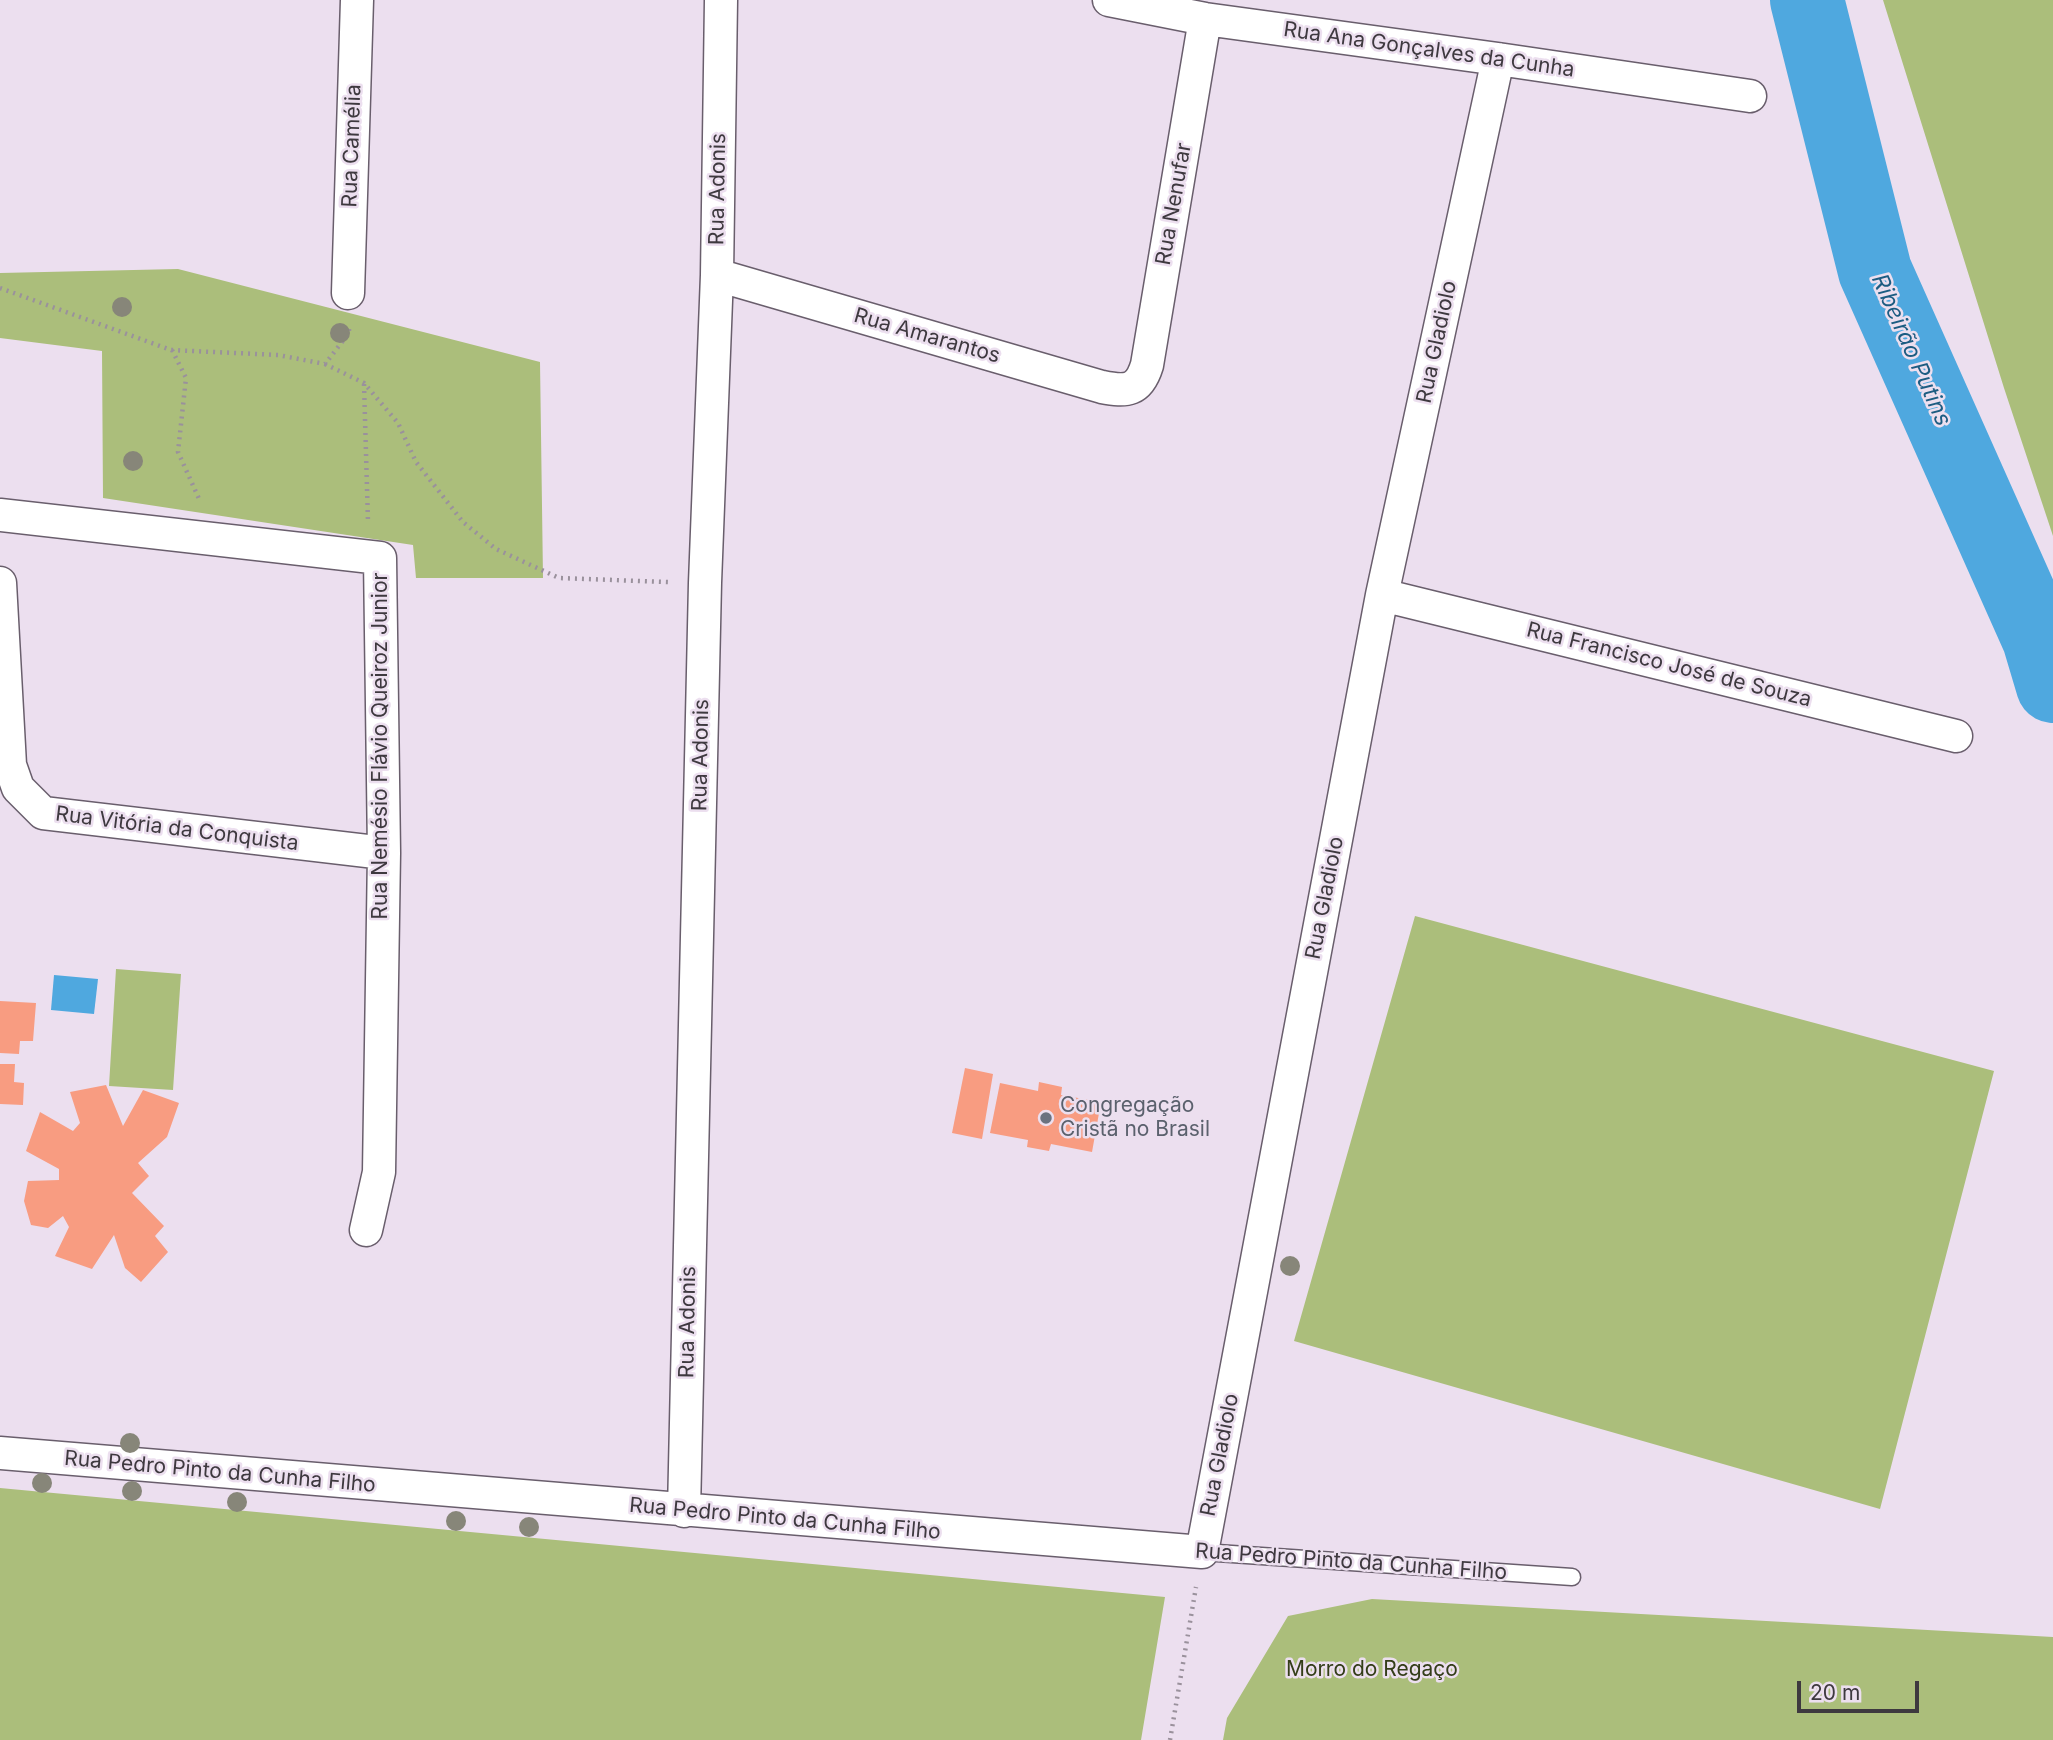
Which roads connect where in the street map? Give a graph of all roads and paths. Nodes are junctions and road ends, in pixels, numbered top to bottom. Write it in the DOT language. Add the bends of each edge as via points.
graph roads {
  1 [pos="356,0"];
  2 [pos="721,0"];
  3 [pos="1109,0"];
  4 [pos="1205,19"];
  5 [pos="1498,59"];
  6 [pos="1750,96"];
  7 [pos="718,275"];
  8 [pos="0,288"];
  9 [pos="348,293"];
  10 [pos="171,350"];
  11 [pos="325,364"];
  12 [pos="364,383"];
  13 [pos="1136,386"];
  14 [pos="0,515"];
  15 [pos="218,540"];
  16 [pos="380,558"];
  17 [pos="0,583"];
  18 [pos="705,583"];
  19 [pos="1382,595"];
  20 [pos="1956,736"];
  21 [pos="384,853"];
  22 [pos="366,1230"];
  23 [pos="0,1453"];
  24 [pos="684,1511"];
  25 [pos="1202,1552"];
  26 [pos="1572,1577"];
  27 [pos="1170,1740"];
  1 -- 9 [label="street, Rua Camélia"];
  2 -- 7 [label="street, Rua Adonis"];
  3 -- 4 [label="street, Rua Ana Gonçalves da Cunha"];
  4 -- 5 [label="street, Rua Ana Gonçalves da Cunha"];
  4 -- 13 [label="street, Rua Nenufar" via="1147,365"];
  5 -- 6 [label="street, Rua Ana Gonçalves da Cunha"];
  5 -- 19 [label="street, Rua Gladiolo"];
  7 -- 13 [label="street, Rua Amarantos" via="1102,387 1125,390"];
  7 -- 18 [label="street, Rua Adonis"];
  8 -- 10 [label="path"];
  9 -- 11 [label="path" via="349,333"];
  10 -- 11 [label="path" via="278,355"];
  10 -- 15 [label="path" via="186,378 178,452"];
  11 -- 12 [label="path"];
  12 -- 16 [label="path" via="367,518"];
  12 -- 18 [label="path" via="398,423 416,462 455,512 496,549 559,578"];
  14 -- 15 [label="street, Rua Nemésio Flávio Queiroz Junior"];
  15 -- 16 [label="street, Rua Nemésio Flávio Queiroz Junior"];
  16 -- 21 [label="street, Rua Nemésio Flávio Queiroz Junior"];
  17 -- 21 [label="street, Rua Vitória da Conquista" via="10,765 18,788 43,813"];
  18 -- 24 [label="street, Rua Adonis"];
  19 -- 20 [label="street, Rua Francisco José de Souza"];
  19 -- 25 [label="street, Rua Gladiolo"];
  21 -- 22 [label="street, Rua Nemésio Flávio Queiroz Junior" via="379,1172"];
  23 -- 24 [label="street, Rua Pedro Pinto da Cunha Filho"];
  24 -- 25 [label="street, Rua Pedro Pinto da Cunha Filho"];
  25 -- 26 [label="lane, Rua Pedro Pinto da Cunha Filho"];
  25 -- 27 [label="path"];
}
